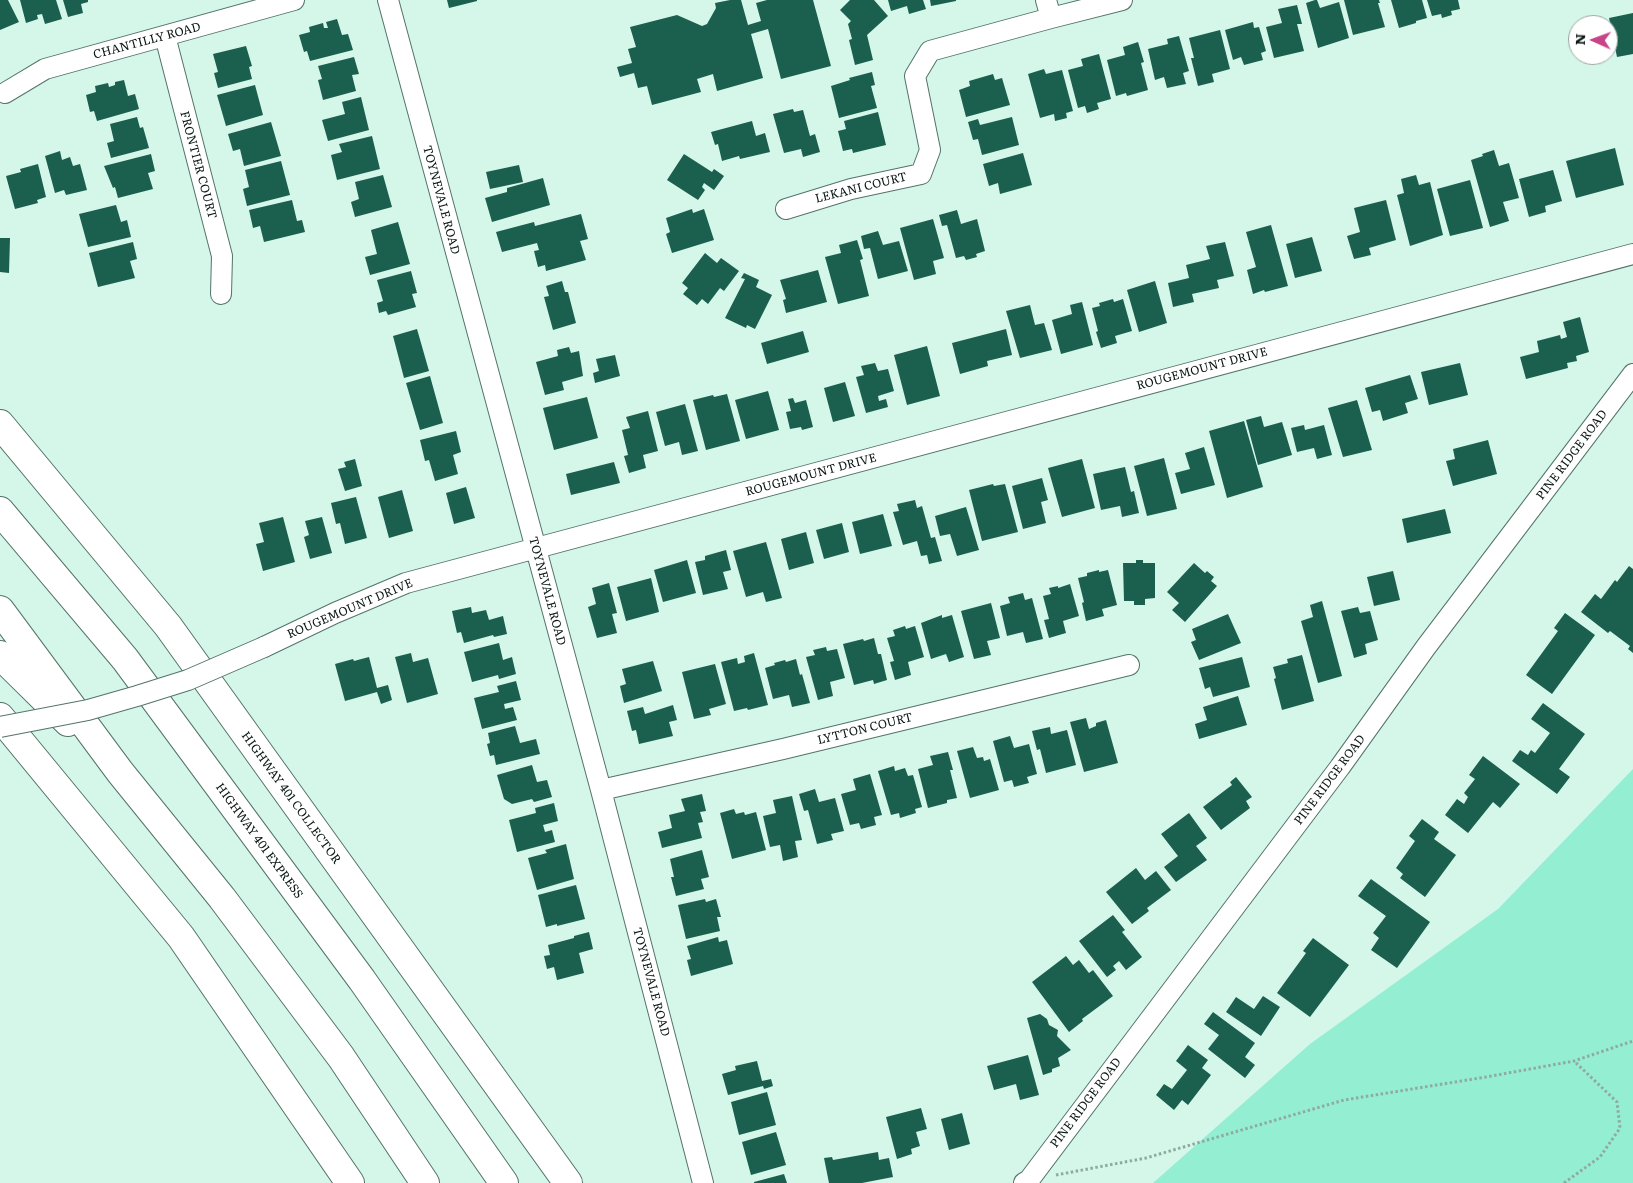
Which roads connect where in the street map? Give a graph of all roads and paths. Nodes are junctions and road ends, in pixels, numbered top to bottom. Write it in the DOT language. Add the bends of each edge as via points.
graph roads {
  1 [pos="294,0"];
  2 [pos="388,0"];
  3 [pos="1122,0"];
  4 [pos="1049,9"];
  5 [pos="165,36"];
  6 [pos="5,93"];
  7 [pos="786,209"];
  8 [pos="1633,254"];
  9 [pos="221,294"];
  10 [pos="1633,374"];
  11 [pos="0,424"];
  12 [pos="0,511"];
  13 [pos="535,548"];
  14 [pos="0,610"];
  15 [pos="0,655"];
  16 [pos="1129,665"];
  17 [pos="0,717"];
  18 [pos="0,727"];
  19 [pos="120,772"];
  20 [pos="601,790"];
  21 [pos="1633,1042"];
  22 [pos="1574,1061"];
  23 [pos="1026,1181"];
  24 [pos="350,1183"];
  25 [pos="424,1183"];
  26 [pos="504,1183"];
  27 [pos="568,1183"];
  28 [pos="703,1183"];
  29 [pos="1564,1183"];
  1 -- 5 [label="street, CHANTILLY ROAD"];
  2 -- 13 [label="street, TOYNEVALE ROAD"];
  3 -- 4 [label="street"];
  4 -- 7 [label="street, LEKANI COURT" via="930,51 915,76 930,150 921,174 851,189"];
  5 -- 6 [label="street, CHANTILLY ROAD" via="45,69"];
  5 -- 9 [label="street, FRONTIER COURT" via="222,256"];
  8 -- 13 [label="street, ROUGEMOUNT DRIVE"];
  10 -- 23 [label="street, PINE RIDGE ROAD"];
  11 -- 27 [label="highway, HIGHWAY 401 COLLECTOR" via="168,626"];
  12 -- 26 [label="highway, HIGHWAY 401 EXPRESS" via="125,659 362,980"];
  13 -- 18 [label="street, ROUGEMOUNT DRIVE, bridge" via="406,583 188,680 88,710"];
  13 -- 20 [label="street, TOYNEVALE ROAD"];
  14 -- 19 [label="highway"];
  15 -- 19 [label="highway"];
  16 -- 20 [label="street, LYTTON COURT"];
  17 -- 24 [label="highway" via="181,937"];
  19 -- 25 [label="highway" via="222,898 341,1057"];
  20 -- 28 [label="street, TOYNEVALE ROAD"];
  21 -- 22 [label="path"];
  22 -- 23 [label="path" via="1344,1100 1146,1158"];
  22 -- 29 [label="path" via="1617,1102 1620,1128 1600,1157"];
}
